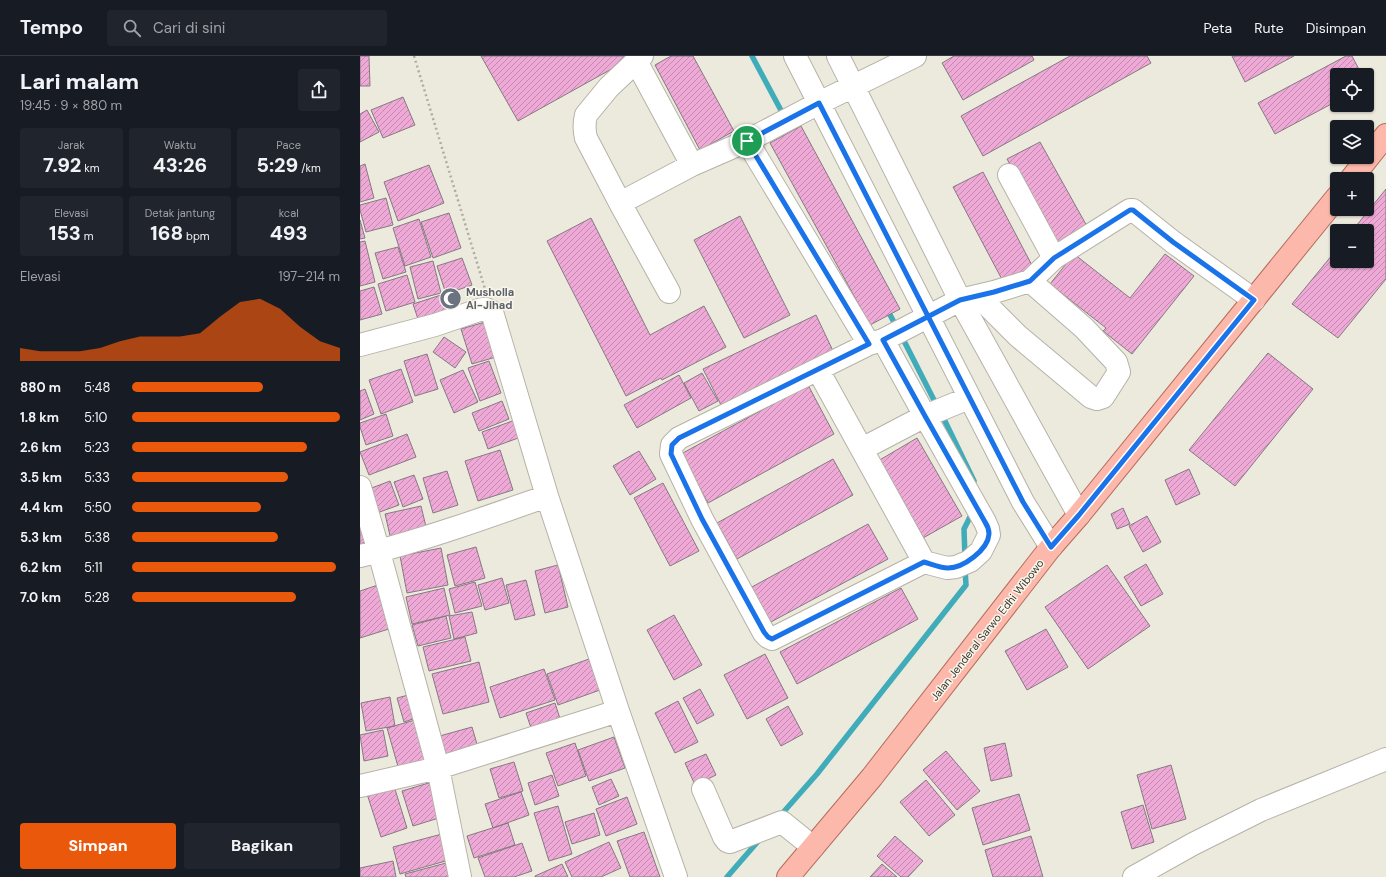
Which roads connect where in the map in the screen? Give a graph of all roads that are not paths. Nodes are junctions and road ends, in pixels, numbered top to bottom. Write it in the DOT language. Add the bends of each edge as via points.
graph roads {
  1 [pos="795,56"];
  2 [pos="838,56"];
  3 [pos="915,56"];
  4 [pos="639,59"];
  5 [pos="854,86"];
  6 [pos="819,103"];
  7 [pos="1386,135"];
  8 [pos="747,141"];
  9 [pos="692,165"];
  10 [pos="1357,172"];
  11 [pos="1009,175"];
  12 [pos="620,204"];
  13 [pos="1330,206"];
  14 [pos="1054,258"];
  15 [pos="1030,281"];
  16 [pos="669,292"];
  17 [pos="969,298"];
  18 [pos="1254,300"];
  19 [pos="928,317"];
  20 [pos="876,342"];
  21 [pos="360,345"];
  22 [pos="818,370"];
  23 [pos="969,398"];
  24 [pos="925,416"];
  25 [pos="862,449"];
  26 [pos="360,487"];
  27 [pos="547,496"];
  28 [pos="1079,515"];
  29 [pos="1051,547"];
  30 [pos="370,554"];
  31 [pos="924,562"];
  32 [pos="618,711"];
  33 [pos="1386,759"];
  34 [pos="438,768"];
  35 [pos="360,786"];
  36 [pos="702,789"];
  37 [pos="813,847"];
  38 [pos="460,877"];
  39 [pos="676,877"];
  40 [pos="788,877"];
  41 [pos="1134,877"];
  1 -- 6 [label="street"];
  2 -- 5 [label="street"];
  3 -- 5 [label="street"];
  4 -- 9 [label="street"];
  4 -- 12 [label="street" via="609,87 586,114 585,120 586,138"];
  5 -- 6 [label="street"];
  5 -- 17 [label="street"];
  6 -- 8 [label="street"];
  6 -- 19 [label="street"];
  7 -- 10 [label="main road"];
  8 -- 9 [label="street"];
  8 -- 20 [label="street"];
  9 -- 12 [label="street"];
  11 -- 14 [label="street"];
  12 -- 16 [label="street"];
  13 -- 18 [label="main road, Jalan Jenderal Sarwo Edhi Wibowo"];
  14 -- 15 [label="street"];
  14 -- 18 [label="street" via="1127,210 1133,210"];
  15 -- 17 [label="street"];
  15 -- 17 [label="street" via="1084,328 1116,362 1119,372 1103,397 1090,397"];
  17 -- 19 [label="street"];
  17 -- 28 [label="street"];
  18 -- 28 [label="main road, Jalan Jenderal Sarwo Edhi Wibowo"];
  19 -- 20 [label="street"];
  19 -- 23 [label="street"];
  20 -- 22 [label="street"];
  20 -- 24 [label="street"];
  21 -- 27 [label="street" via="482,309 492,312"];
  22 -- 25 [label="street"];
  22 -- 31 [label="street" via="679,438 672,445 671,454 702,519 764,632 772,639"];
  23 -- 24 [label="street"];
  23 -- 29 [label="street" via="1023,502"];
  24 -- 25 [label="street"];
  24 -- 31 [label="street" via="985,522 989,535 980,551 956,567 947,568"];
  25 -- 31 [label="street"];
  26 -- 30 [label="street"];
  27 -- 30 [label="street"];
  27 -- 32 [label="street"];
  28 -- 29 [label="main road, Jalan Jenderal Sarwo Edhi Wibowo"];
  29 -- 37 [label="main road, Jalan Jenderal Sarwo Edhi Wibowo" via="872,777"];
  30 -- 34 [label="street"];
  32 -- 34 [label="street"];
  32 -- 39 [label="street"];
  33 -- 41 [label="street" via="1261,810"];
  34 -- 35 [label="street"];
  34 -- 38 [label="street"];
  36 -- 37 [label="street" via="727,841 782,822"];
  37 -- 40 [label="main road, Jalan Jenderal Sarwo Edhi Wibowo"];
}
